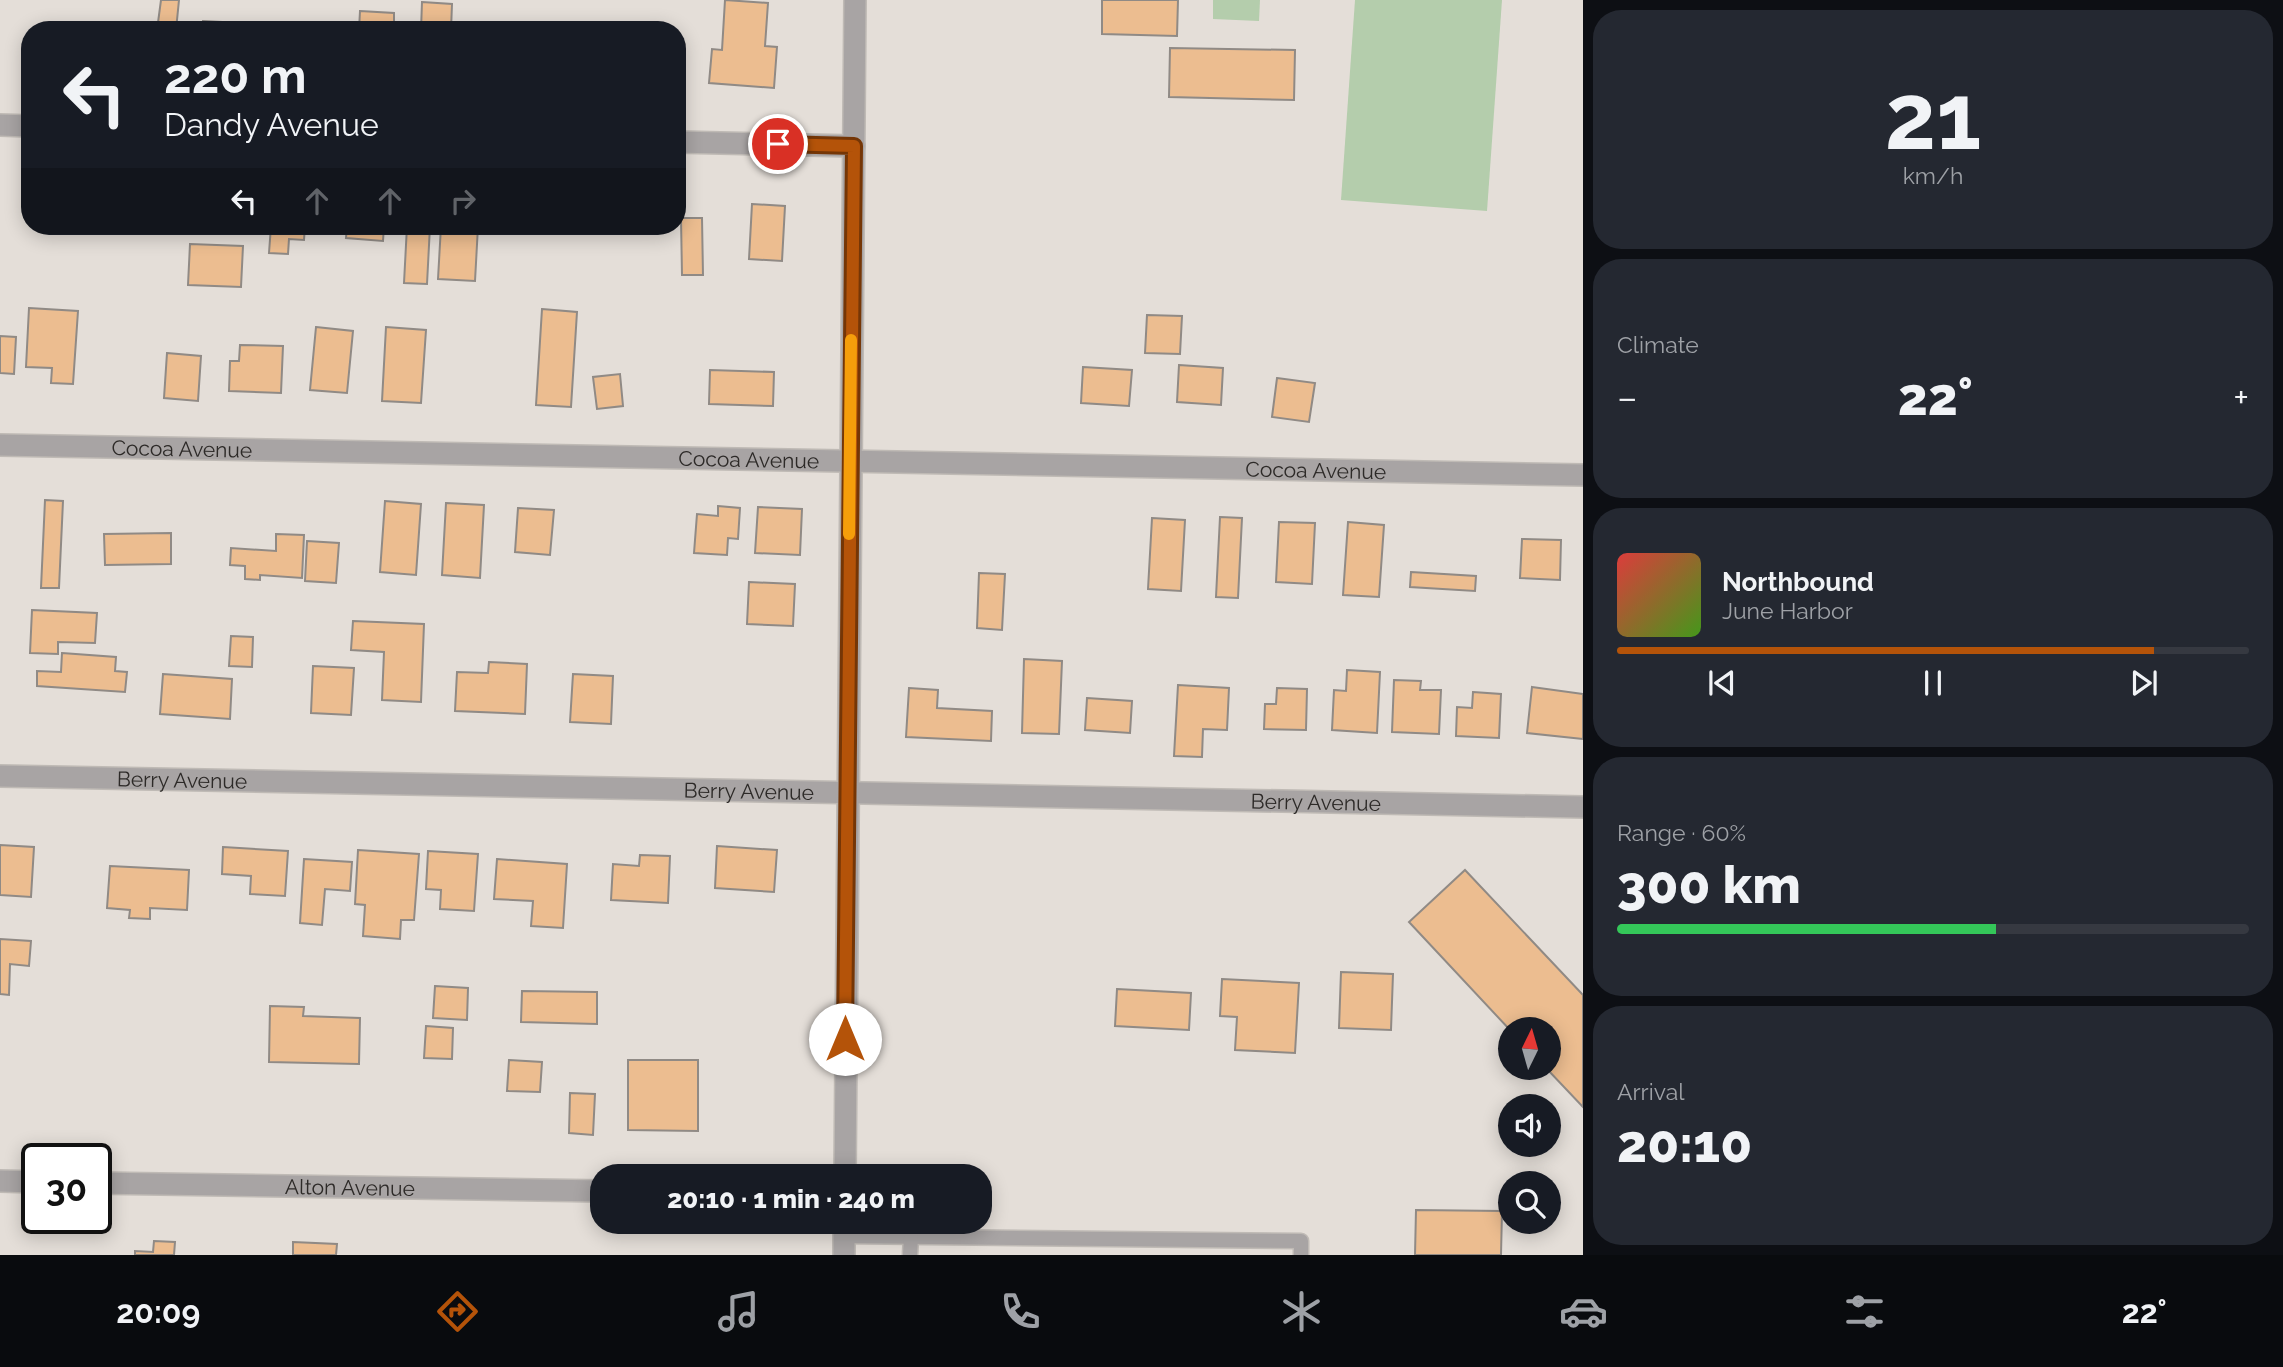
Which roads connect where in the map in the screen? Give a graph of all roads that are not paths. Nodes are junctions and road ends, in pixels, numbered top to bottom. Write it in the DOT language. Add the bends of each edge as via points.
graph roads {
  1 [pos="855,0"];
  2 [pos="0,125"];
  3 [pos="21,126"];
  4 [pos="686,142"];
  5 [pos="854,146"];
  6 [pos="0,445"];
  7 [pos="850,461"];
  8 [pos="1583,475"];
  9 [pos="0,776"];
  10 [pos="846,792"];
  11 [pos="1583,807"];
  12 [pos="845,1164"];
  13 [pos="0,1181"];
  14 [pos="21,1182"];
  15 [pos="112,1183"];
  16 [pos="590,1191"];
  17 [pos="844,1237"];
  18 [pos="911,1237"];
  19 [pos="910,1255"];
  20 [pos="1301,1255"];
  1 -- 5 [label="street"];
  2 -- 3 [label="street"];
  4 -- 5 [label="street"];
  5 -- 7 [label="street"];
  6 -- 7 [label="street, Cocoa Avenue"];
  7 -- 8 [label="street, Cocoa Avenue"];
  7 -- 10 [label="street"];
  9 -- 10 [label="street, Berry Avenue"];
  10 -- 11 [label="street, Berry Avenue"];
  10 -- 12 [label="street"];
  13 -- 14 [label="street"];
  15 -- 16 [label="street, Alton Avenue"];
  17 -- 18 [label="lane"];
  18 -- 19 [label="lane"];
  18 -- 20 [label="lane" via="1301,1241"];
}
